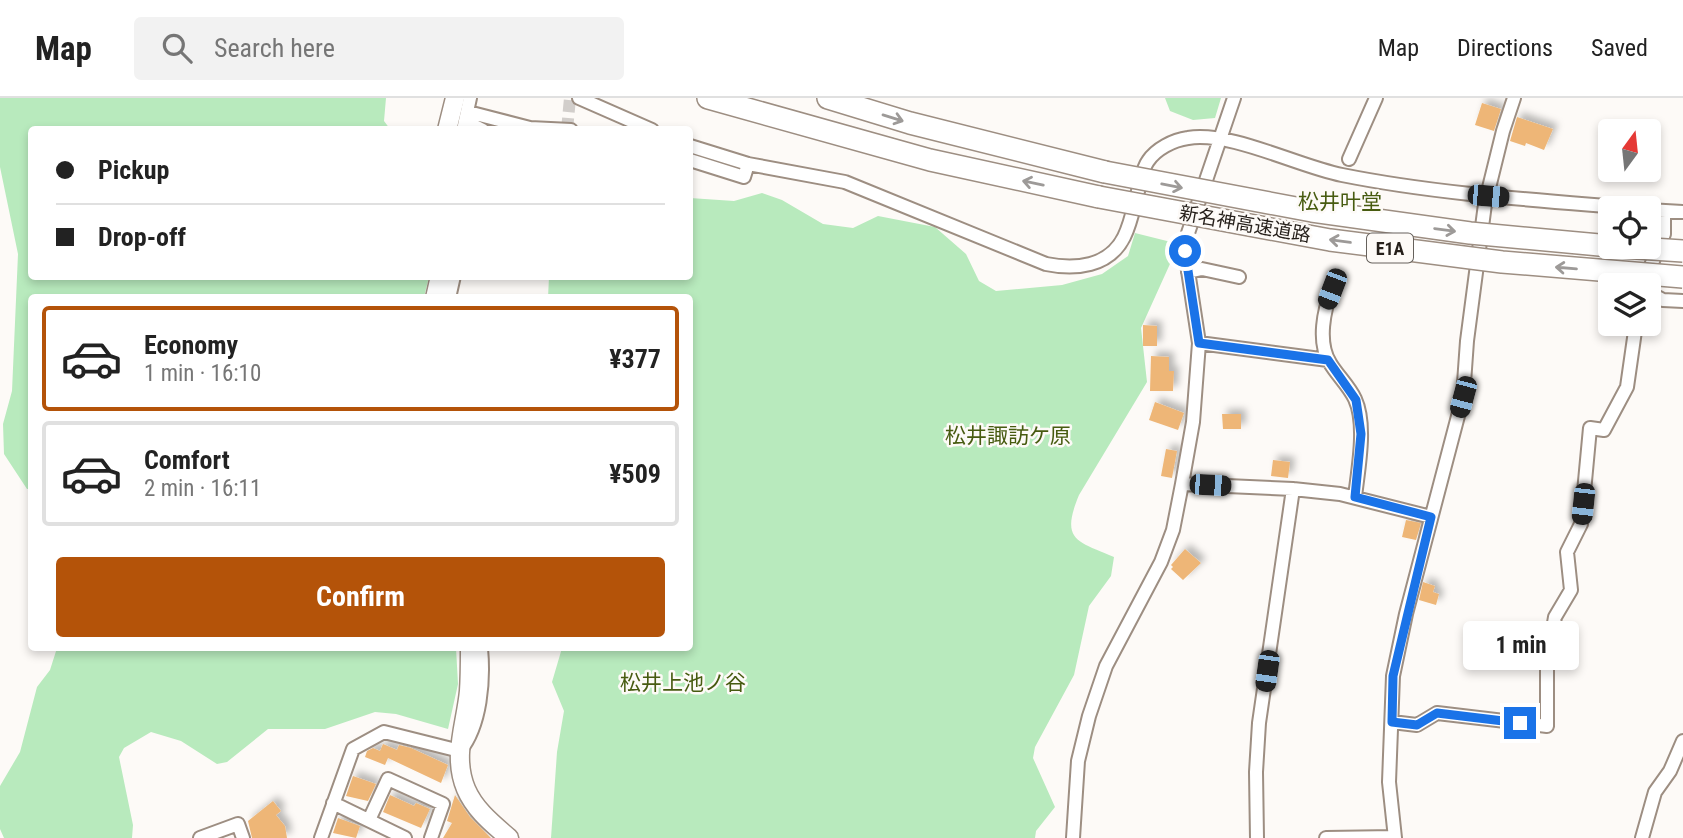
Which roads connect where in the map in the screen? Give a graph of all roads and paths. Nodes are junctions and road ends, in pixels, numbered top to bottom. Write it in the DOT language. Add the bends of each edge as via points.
graph roads {
  1 [pos="455,98"];
  2 [pos="579,98"];
  3 [pos="708,98"];
  4 [pos="828,98"];
  5 [pos="1234,98"];
  6 [pos="1376,98"];
  7 [pos="1514,98"];
  8 [pos="467,115"];
  9 [pos="448,126"];
  10 [pos="520,126"];
  11 [pos="643,126"];
  12 [pos="1220,139"];
  13 [pos="693,147"];
  14 [pos="1349,159"];
  15 [pos="693,161"];
  16 [pos="748,164"];
  17 [pos="1488,196"];
  18 [pos="1598,205"];
  19 [pos="1661,211"];
  20 [pos="1664,211"];
  21 [pos="1683,212"];
  22 [pos="1598,245"];
  23 [pos="1661,250"];
  24 [pos="1683,251"];
  25 [pos="1188,272"];
  26 [pos="1648,273"];
  27 [pos="1239,276"];
  28 [pos="1683,277"];
  29 [pos="1332,289"];
  30 [pos="1661,299"];
  31 [pos="1683,301"];
  32 [pos="1634,336"];
  33 [pos="1199,343"];
  34 [pos="1328,360"];
  35 [pos="1182,484"];
  36 [pos="1293,489"];
  37 [pos="1355,497"];
  38 [pos="1431,517"];
  39 [pos="470,651"];
  40 [pos="481,651"];
  41 [pos="1392,722"];
  42 [pos="1683,741"];
  43 [pos="460,751"];
  44 [pos="333,803"];
  45 [pos="369,820"];
  46 [pos="1395,837"];
  47 [pos="200,838"];
  48 [pos="243,838"];
  49 [pos="321,838"];
  50 [pos="405,838"];
  51 [pos="431,838"];
  52 [pos="509,838"];
  53 [pos="1073,838"];
  54 [pos="1257,838"];
  55 [pos="1326,838"];
  56 [pos="1642,838"];
  1 -- 9 [label="street"];
  2 -- 11 [label="street"];
  28 -- 3 [label="highway, 新名神高速道路 / E1A, one-way, bridge" via="1502,262 1330,240 930,160"];
  4 -- 22 [label="highway, 新名神高速道路 / E1A, one-way, bridge" via="1105,172 1311,211"];
  5 -- 12 [label="street"];
  6 -- 14 [label="street"];
  7 -- 17 [label="street"];
  8 -- 10 [label="street"];
  12 -- 16 [label="street" via="1190,137 1160,149 1146,162 1124,238 1110,254 1069,269 1046,264 845,182"];
  12 -- 17 [label="street" via="1343,175"];
  12 -- 25 [label="street" via="1188,233"];
  13 -- 16 [label="street"];
  15 -- 16 [label="street" via="744,177"];
  17 -- 18 [label="street"];
  17 -- 38 [label="street" via="1463,397"];
  19 -- 20 [label="street"];
  20 -- 21 [label="street"];
  20 -- 26 [label="street" via="1664,234"];
  23 -- 24 [label="highway, bridge"];
  25 -- 27 [label="street"];
  25 -- 33 [label="street"];
  29 -- 34 [label="street" via="1325,307"];
  30 -- 31 [label="street"];
  32 -- 41 [label="street" via="1626,387 1604,430 1590,428 1581,524 1567,552 1571,590 1555,617 1547,664 1547,726 1437,713 1417,725"];
  33 -- 34 [label="street"];
  33 -- 35 [label="street"];
  34 -- 37 [label="street" via="1356,400 1361,434"];
  35 -- 36 [label="street"];
  35 -- 53 [label="street" via="1161,562 1106,666 1088,716 1078,761"];
  36 -- 37 [label="street"];
  36 -- 54 [label="street" via="1259,723"];
  37 -- 38 [label="street"];
  38 -- 41 [label="street" via="1393,676"];
  39 -- 43 [label="street"];
  40 -- 43 [label="street" via="478,705 469,739"];
  41 -- 46 [label="street" via="1389,782"];
  42 -- 56 [label="street" via="1655,792"];
  43 -- 44 [label="street" via="384,732 353,749"];
  43 -- 52 [label="street" via="466,789 483,815"];
  44 -- 45 [label="street"];
  44 -- 49 [label="street"];
  45 -- 50 [label="street"];
  45 -- 51 [label="street" via="388,779 443,804"];
  46 -- 55 [label="street"];
  47 -- 48 [label="street" via="238,824"];
}
